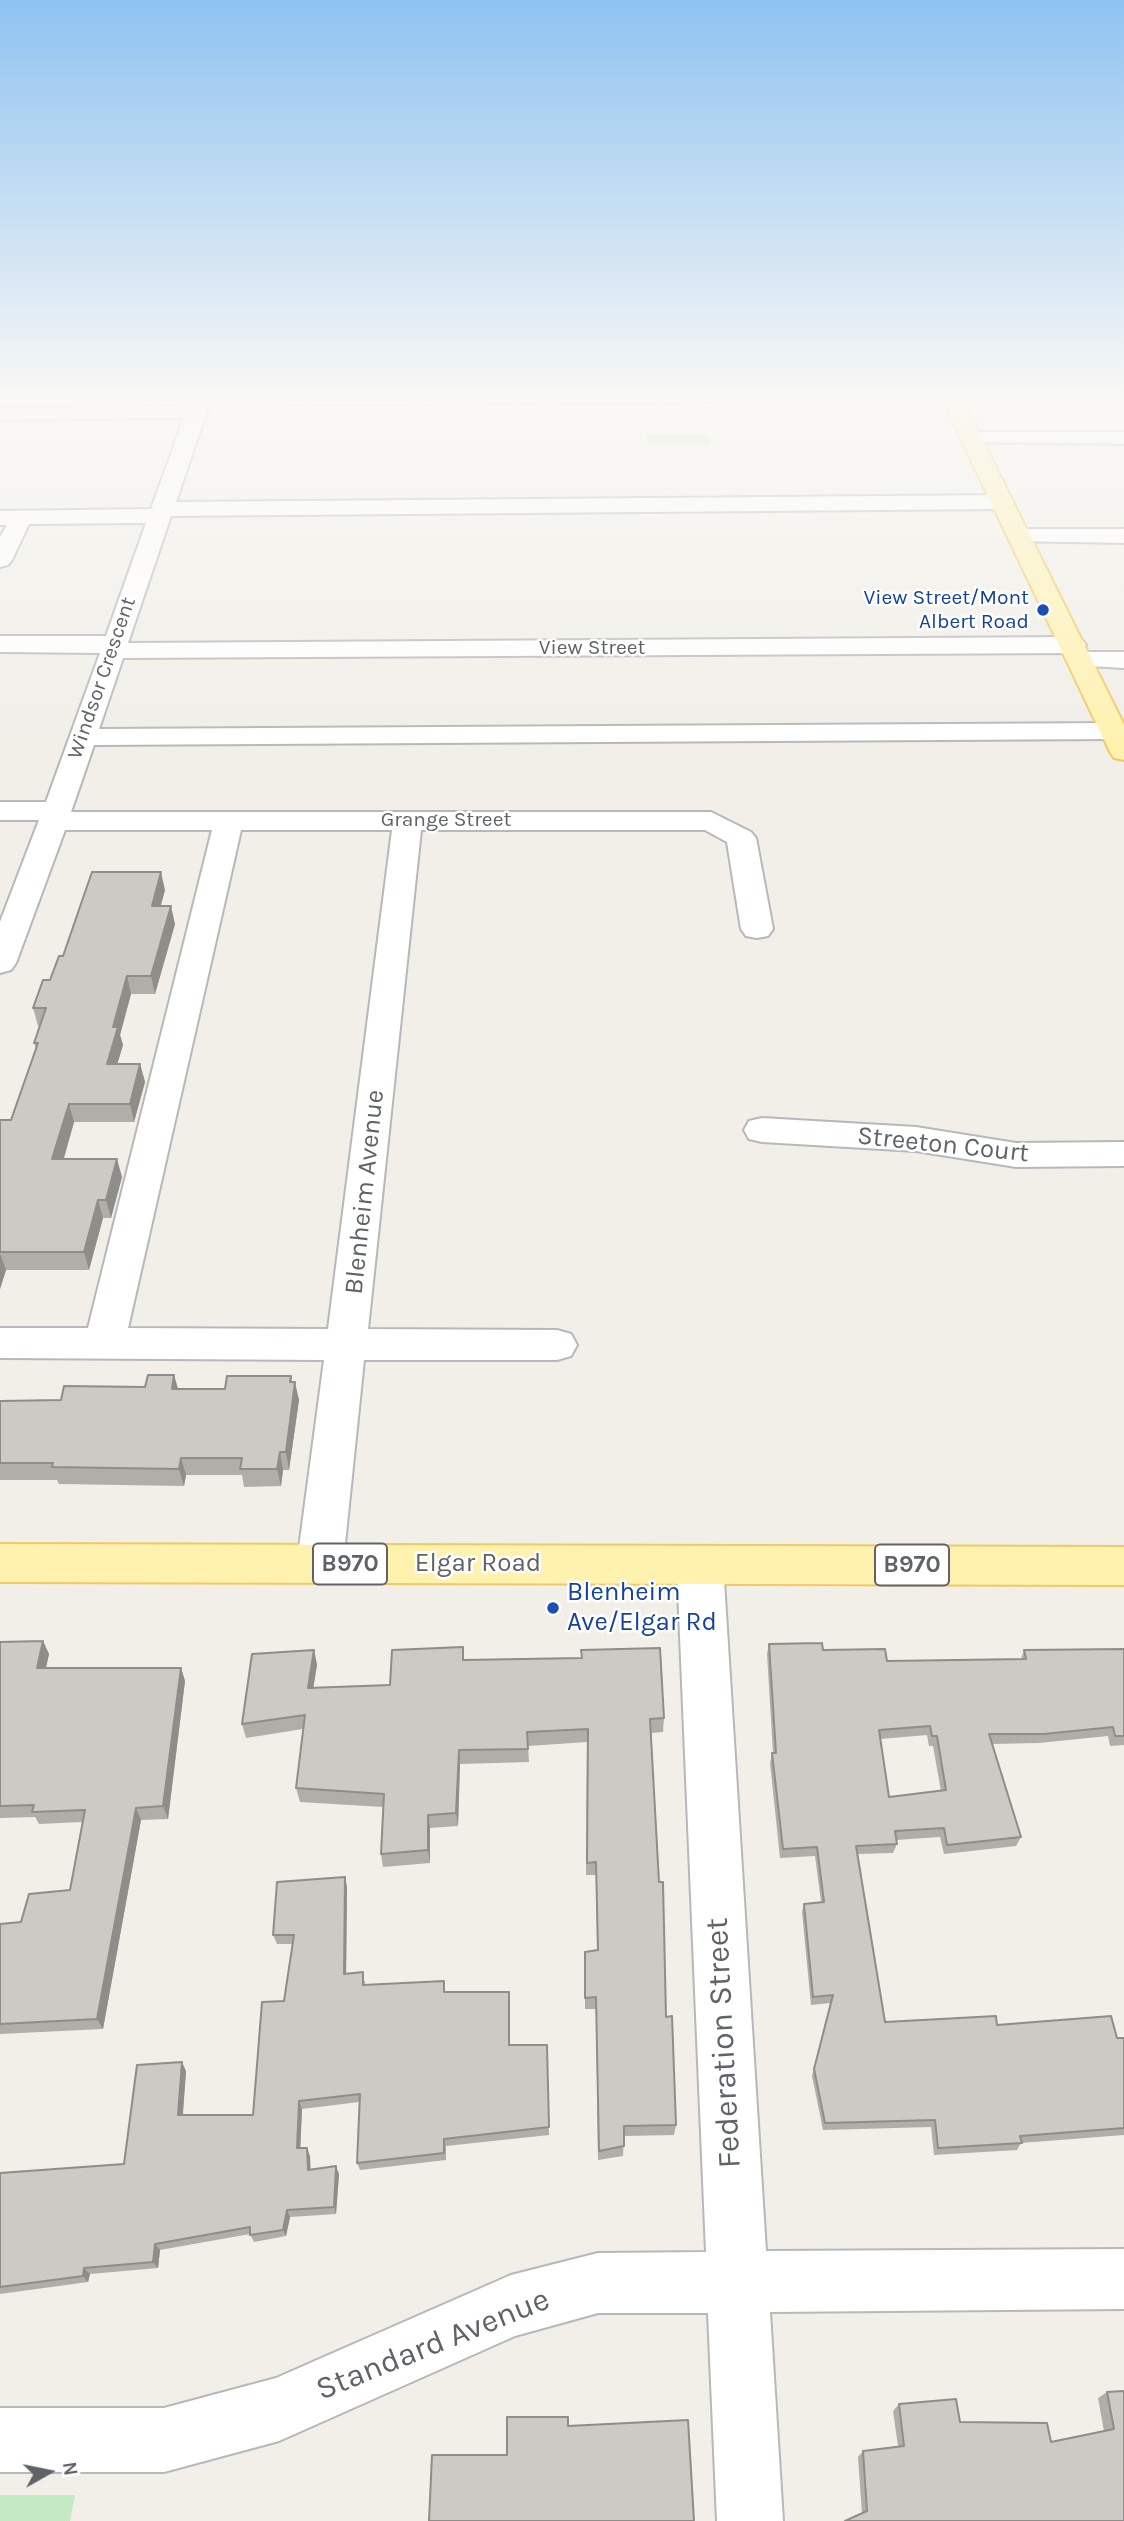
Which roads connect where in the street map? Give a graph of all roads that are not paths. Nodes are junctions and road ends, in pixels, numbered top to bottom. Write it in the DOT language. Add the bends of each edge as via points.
graph roads {
  1 [pos="340,511"];
  2 [pos="1006,511"];
  3 [pos="160,513"];
  4 [pos="10,518"];
  5 [pos="1019,536"];
  6 [pos="1124,536"];
  7 [pos="0,560"];
  8 [pos="0,645"];
  9 [pos="113,647"];
  10 [pos="1077,653"];
  11 [pos="1124,660"];
  12 [pos="82,737"];
  13 [pos="1119,741"];
  14 [pos="0,811"];
  15 [pos="55,816"];
  16 [pos="229,820"];
  17 [pos="408,820"];
  18 [pos="8,919"];
  19 [pos="757,929"];
  20 [pos="0,963"];
  21 [pos="762,1130"];
  22 [pos="1124,1154"];
  23 [pos="0,1343"];
  24 [pos="104,1343"];
  25 [pos="557,1345"];
  26 [pos="348,1346"];
  27 [pos="0,1563"];
  28 [pos="320,1563"];
  29 [pos="700,1565"];
  30 [pos="1124,1566"];
  31 [pos="1124,2279"];
  32 [pos="736,2283"];
  33 [pos="0,2440"];
  34 [pos="750,2521"];
  1 -- 3 [label="street"];
  2 -- 5 [label="main road"];
  3 -- 4 [label="street"];
  3 -- 9 [label="street, Windsor Crescent"];
  4 -- 7 [label="street"];
  5 -- 6 [label="street"];
  5 -- 10 [label="main road"];
  8 -- 9 [label="street, View Street"];
  9 -- 10 [label="street, View Street"];
  9 -- 12 [label="street, Windsor Crescent"];
  10 -- 11 [label="street, View Street"];
  10 -- 13 [label="main road"];
  12 -- 13 [label="street"];
  12 -- 15 [label="street, Windsor Crescent"];
  14 -- 15 [label="street, Grange Street"];
  15 -- 16 [label="street, Grange Street"];
  15 -- 18 [label="street, Windsor Crescent"];
  16 -- 17 [label="street, Grange Street"];
  16 -- 24 [label="street"];
  17 -- 19 [label="street, Grange Street" via="711,821 741,838"];
  17 -- 26 [label="street, Blenheim Avenue"];
  18 -- 20 [label="street, Windsor Crescent"];
  21 -- 22 [label="street, Streeton Court" via="916,1139 1016,1155"];
  23 -- 24 [label="street"];
  24 -- 26 [label="street"];
  25 -- 26 [label="street"];
  26 -- 28 [label="street, Blenheim Avenue"];
  27 -- 28 [label="main road, Elgar Road / B970"];
  28 -- 29 [label="main road, Elgar Road / B970"];
  29 -- 30 [label="main road, Elgar Road / B970"];
  29 -- 32 [label="street, Federation Street"];
  31 -- 32 [label="street, Standard Avenue"];
  32 -- 33 [label="street, Standard Avenue" via="598,2283 511,2306 279,2409 164,2440"];
  32 -- 34 [label="street, Federation Street"];
}
